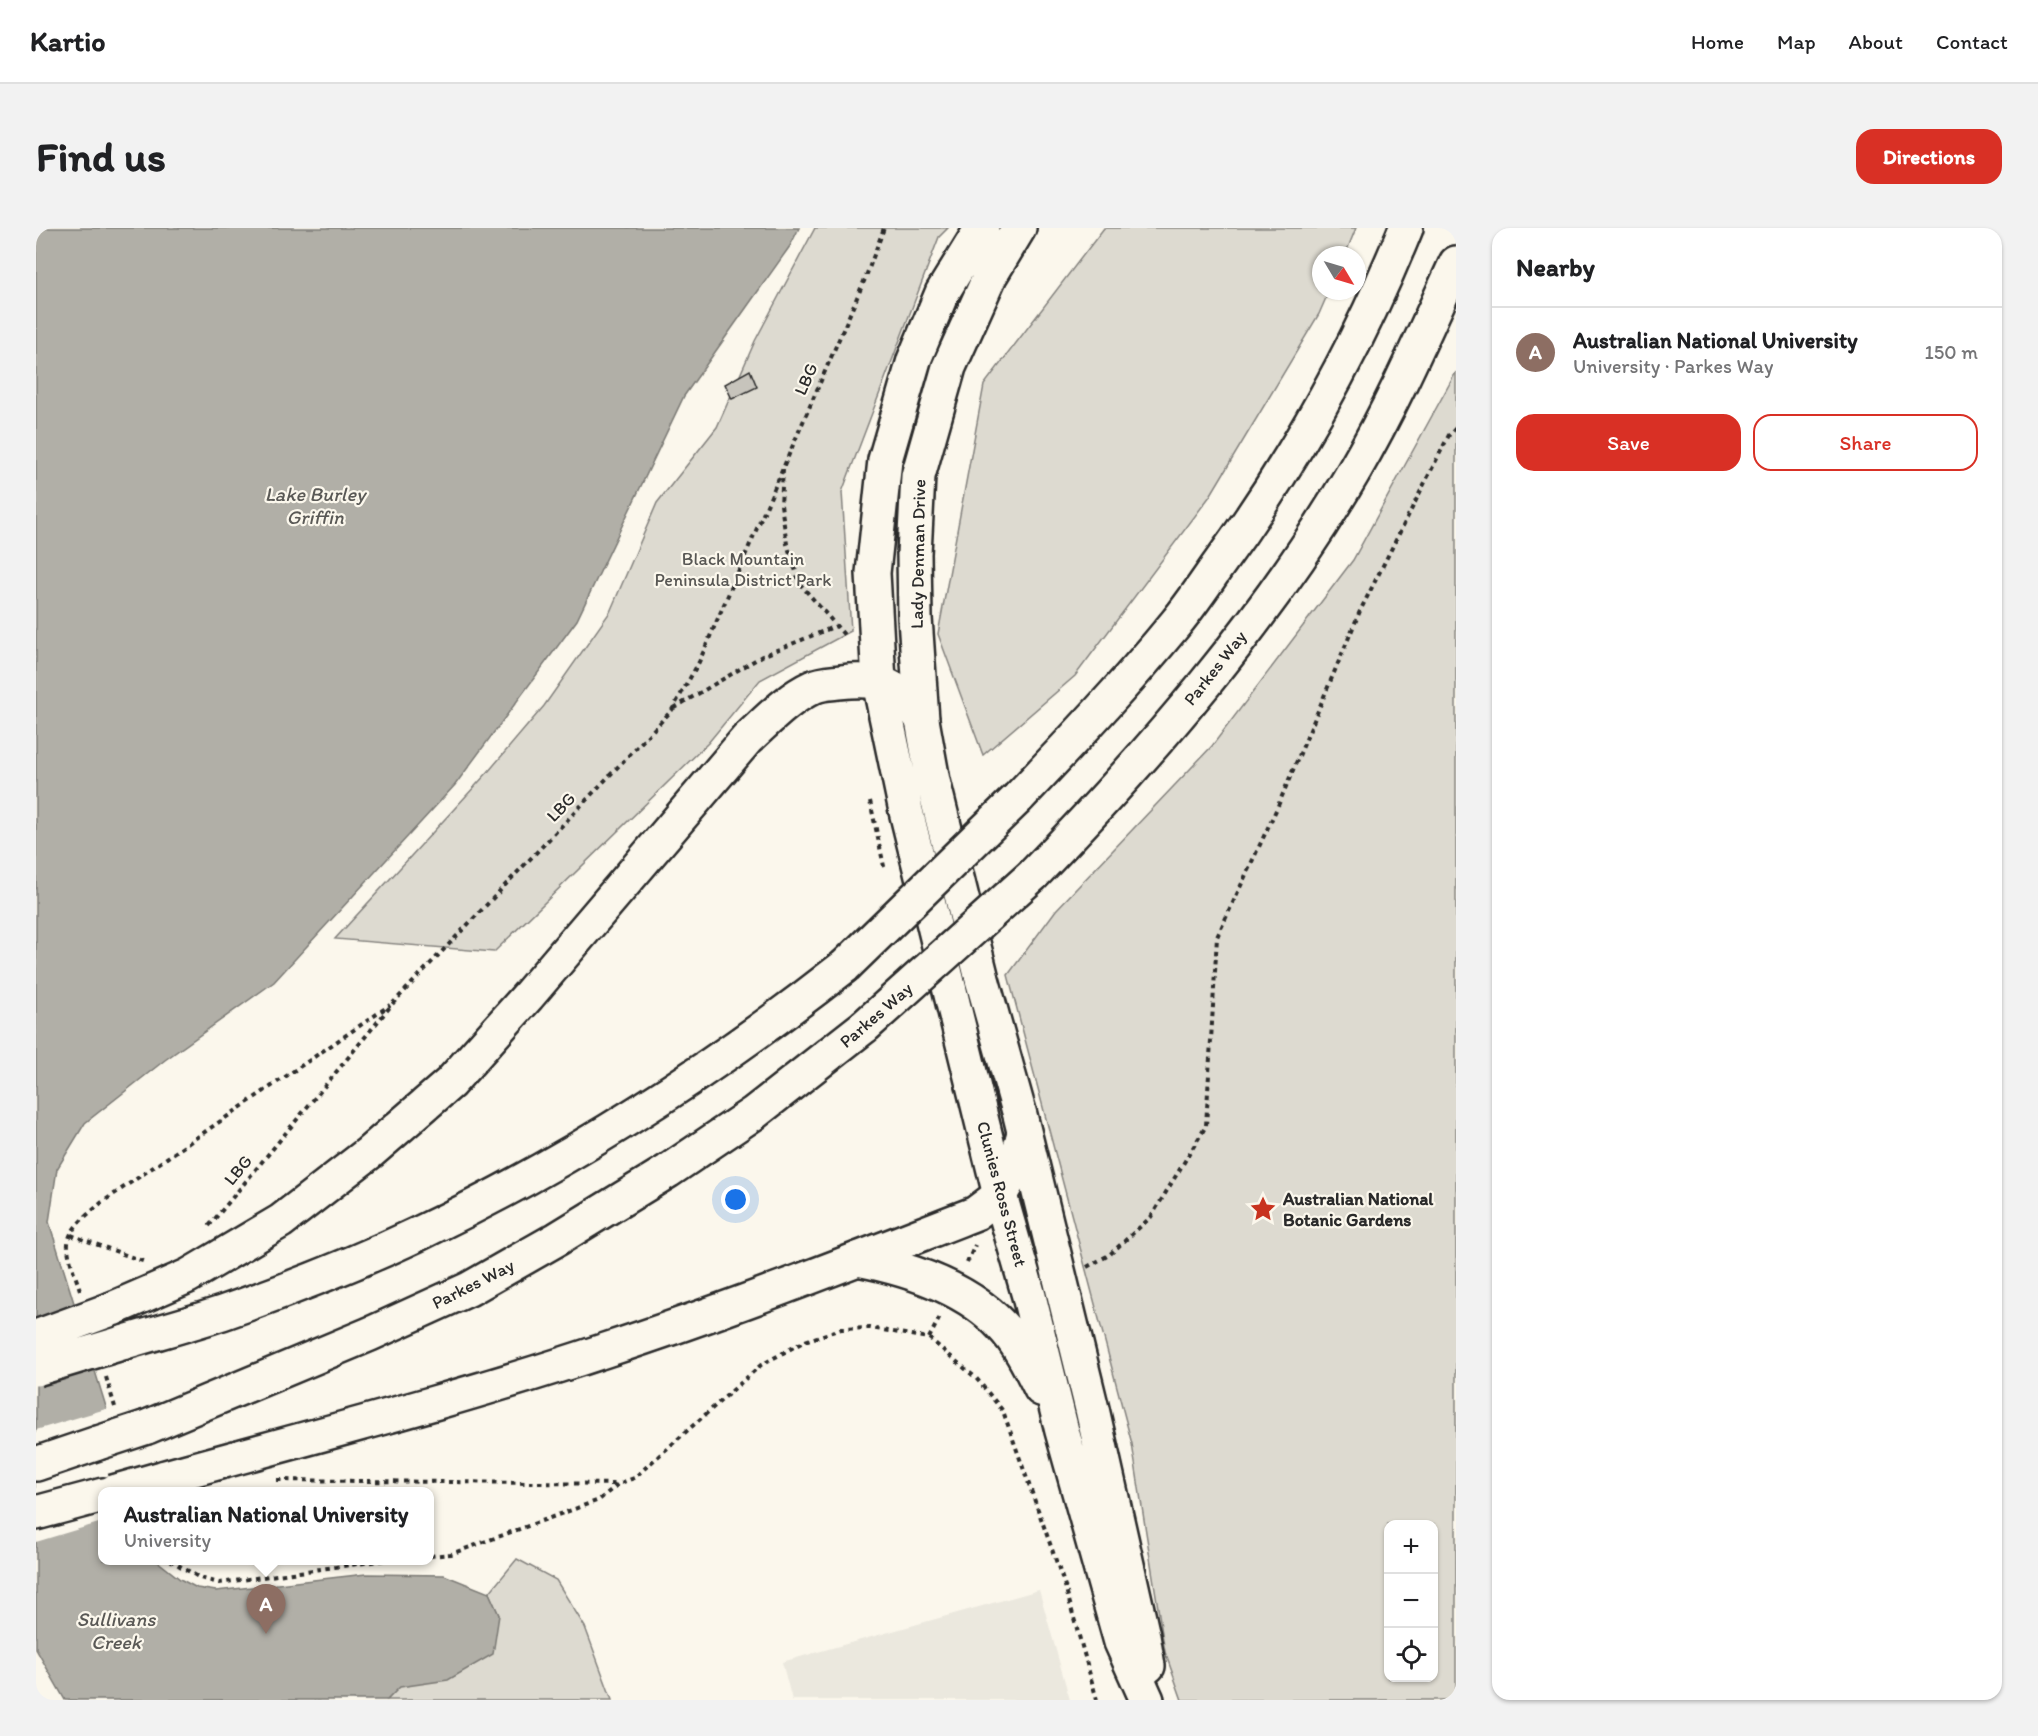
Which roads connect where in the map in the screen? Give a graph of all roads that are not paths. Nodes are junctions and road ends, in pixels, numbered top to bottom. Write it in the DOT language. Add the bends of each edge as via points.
graph roads {
  1 [pos="982,228"];
  2 [pos="1019,228"];
  3 [pos="1406,228"];
  4 [pos="1456,263"];
  5 [pos="879,682"];
  6 [pos="922,720"];
  7 [pos="1024,1133"];
  8 [pos="1000,1195"];
  9 [pos="858,1259"];
  10 [pos="36,1337"];
  11 [pos="36,1369"];
  12 [pos="1062,1431"];
  13 [pos="36,1464"];
  14 [pos="128,1487"];
  15 [pos="98,1496"];
  16 [pos="36,1514"];
  17 [pos="1147,1700"];
  18 [pos="1154,1700"];
  1 -- 5 [label="main road, Lady Denman Drive" via="938,302 914,360 885,460 873,573"];
  2 -- 6 [label="main road, Lady Denman Drive" via="990,276 949,367 918,476 915,618"];
  3 -- 11 [label="main road, bridge" via="1382,287 1315,419 1244,531 1178,622 1018,798 845,966 714,1063 612,1128 514,1185 419,1233 113,1356"];
  4 -- 13 [label="main road, Parkes Way, bridge" via="1403,378 1354,471 1297,560 1235,644 1154,745 1033,875 865,1026 754,1113 668,1171 469,1289 147,1427"];
  5 -- 6 [label="main road" via="911,702"];
  5 -- 8 [label="main road, Clunies Ross Street" via="906,811"];
  5 -- 10 [label="main road, bridge" via="862,679 815,686 783,705 747,739 450,1083 369,1153 281,1221 188,1275"];
  6 -- 7 [label="main road, Clunies Ross Street" via="970,932"];
  7 -- 8 [label="main road" via="1013,1173"];
  7 -- 18 [label="main road, Clunies Ross Street" via="1092,1409"];
  8 -- 9 [label="main road" via="976,1213"];
  8 -- 12 [label="main road, Clunies Ross Street"];
  9 -- 12 [label="main road" via="935,1281 975,1302 1003,1327 1030,1368"];
  9 -- 14 [label="main road, bridge" via="605,1351"];
  12 -- 17 [label="main road, Clunies Ross Street" via="1121,1641"];
  15 -- 16 [label="main road"];
}
